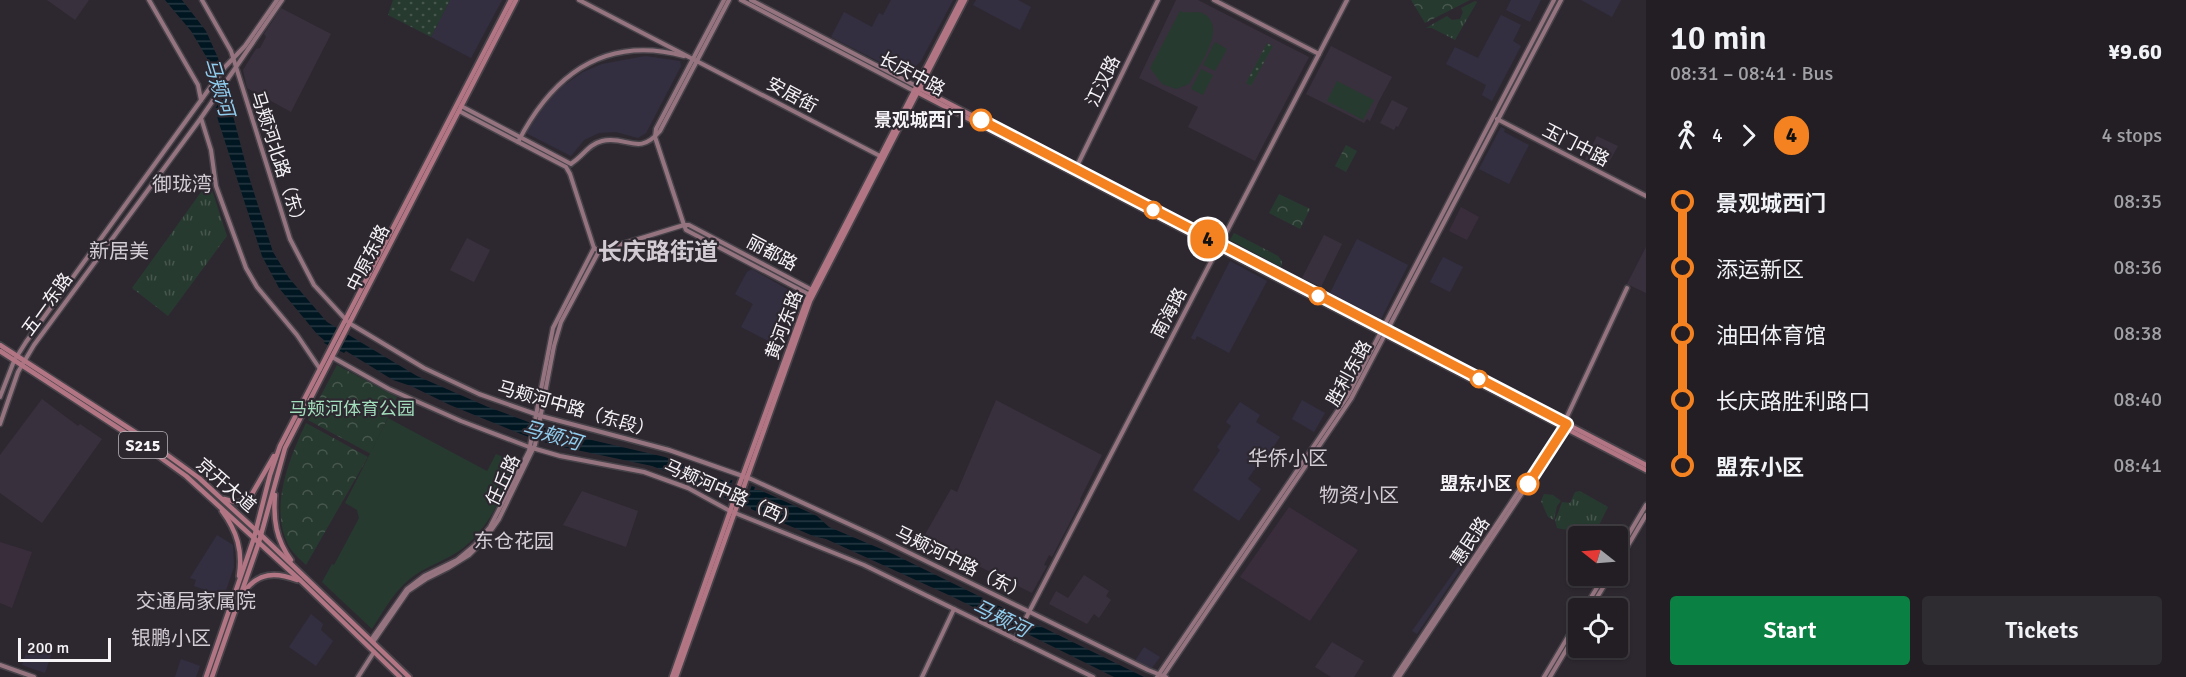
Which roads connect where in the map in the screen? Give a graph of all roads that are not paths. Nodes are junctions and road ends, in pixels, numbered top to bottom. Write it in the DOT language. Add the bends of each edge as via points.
graph roads {
  1 [pos="148,0"];
  2 [pos="202,0"];
  3 [pos="279,0"];
  4 [pos="511,0"];
  5 [pos="516,0"];
  6 [pos="579,0"];
  7 [pos="724,0"];
  8 [pos="729,0"];
  9 [pos="741,0"];
  10 [pos="751,0"];
  11 [pos="963,0"];
  12 [pos="1158,0"];
  13 [pos="1214,0"];
  14 [pos="1347,0"];
  15 [pos="1554,0"];
  16 [pos="1561,0"];
  17 [pos="1319,54"];
  18 [pos="233,59"];
  19 [pos="695,60"];
  20 [pos="236,68"];
  21 [pos="917,89"];
  22 [pos="203,99"];
  23 [pos="460,109"];
  24 [pos="201,118"];
  25 [pos="1496,118"];
  26 [pos="520,137"];
  27 [pos="655,137"];
  28 [pos="518,142"];
  29 [pos="880,156"];
  30 [pos="572,163"];
  31 [pos="569,170"];
  32 [pos="1074,171"];
  33 [pos="1646,196"];
  34 [pos="684,225"];
  35 [pos="1219,247"];
  36 [pos="597,250"];
  37 [pos="1627,288"];
  38 [pos="812,293"];
  39 [pos="347,321"];
  40 [pos="1384,332"];
  41 [pos="0,345"];
  42 [pos="333,349"];
  43 [pos="0,351"];
  44 [pos="333,356"];
  45 [pos="15,358"];
  46 [pos="23,363"];
  47 [pos="320,369"];
  48 [pos="0,397"];
  49 [pos="538,416"];
  50 [pos="0,424"];
  51 [pos="1565,425"];
  52 [pos="280,446"];
  53 [pos="532,446"];
  54 [pos="1646,465"];
  55 [pos="1646,470"];
  56 [pos="745,476"];
  57 [pos="276,482"];
  58 [pos="210,488"];
  59 [pos="213,499"];
  60 [pos="1646,506"];
  61 [pos="732,512"];
  62 [pos="1646,515"];
  63 [pos="256,530"];
  64 [pos="261,535"];
  65 [pos="1628,536"];
  66 [pos="256,540"];
  67 [pos="1628,545"];
  68 [pos="302,574"];
  69 [pos="301,581"];
  70 [pos="235,602"];
  71 [pos="954,609"];
  72 [pos="1027,613"];
  73 [pos="1568,637"];
  74 [pos="1015,639"];
  75 [pos="372,641"];
  76 [pos="1568,647"];
  77 [pos="374,652"];
  78 [pos="0,665"];
  79 [pos="16,671"];
  80 [pos="1162,676"];
  81 [pos="14,677"];
  82 [pos="34,677"];
  83 [pos="206,677"];
  84 [pos="212,677"];
  85 [pos="358,677"];
  86 [pos="400,677"];
  87 [pos="409,677"];
  88 [pos="674,677"];
  89 [pos="922,677"];
  90 [pos="1093,677"];
  91 [pos="1397,677"];
  92 [pos="1544,677"];
  93 [pos="1550,677"];
  1 -- 22 [label="street"];
  2 -- 18 [label="street, 马颊河北路（东）"];
  3 -- 18 [label="street, 五一东路"];
  3 -- 20 [label="street, 五一东路"];
  4 -- 39 [label="main road, 中原东路"];
  5 -- 23 [label="main road, 中原东路"];
  6 -- 19 [label="street, 安居街"];
  7 -- 19 [label="street"];
  8 -- 19 [label="street"];
  9 -- 21 [label="street, 长庆中路"];
  10 -- 21 [label="street, 长庆中路"];
  11 -- 21 [label="main road, 黄河东路"];
  12 -- 32 [label="street, 江汉路"];
  13 -- 17 [label="street"];
  14 -- 17 [label="street, 南海路"];
  15 -- 25 [label="street, 胜利东路"];
  16 -- 25 [label="street, 胜利东路"];
  17 -- 35 [label="street, 南海路"];
  18 -- 20 [label="street, 马颊河北路（东）"];
  18 -- 22 [label="street, 五一东路"];
  19 -- 26 [label="street" via="647,50 591,62 550,92"];
  19 -- 27 [label="street"];
  19 -- 29 [label="street, 安居街"];
  20 -- 24 [label="street, 五一东路"];
  20 -- 39 [label="street, 马颊河北路（东）" via="290,239 314,285"];
  21 -- 29 [label="main road, 黄河东路"];
  21 -- 32 [label="main road, 长庆中路"];
  21 -- 38 [label="main road, 黄河东路"];
  22 -- 45 [label="street, 五一东路"];
  23 -- 26 [label="street"];
  23 -- 28 [label="street"];
  23 -- 39 [label="main road, 中原东路"];
  24 -- 46 [label="street, 五一东路"];
  24 -- 47 [label="street" via="216,186 246,268 256,287"];
  25 -- 33 [label="street, 玉门中路"];
  25 -- 40 [label="street, 胜利东路"];
  26 -- 28 [label="street"];
  26 -- 30 [label="street"];
  27 -- 30 [label="street" via="636,145 613,140 597,142"];
  27 -- 34 [label="street"];
  28 -- 31 [label="street"];
  29 -- 38 [label="main road, 黄河东路"];
  30 -- 31 [label="street"];
  31 -- 36 [label="street"];
  32 -- 35 [label="main road, 长庆中路"];
  34 -- 36 [label="street"];
  34 -- 38 [label="street, 丽都路"];
  35 -- 40 [label="main road, 长庆中路"];
  35 -- 72 [label="street, 南海路"];
  36 -- 49 [label="street, 任丘路" via="553,328"];
  37 -- 51 [label="street, 惠民路"];
  38 -- 56 [label="main road, 黄河东路"];
  39 -- 42 [label="main road, 中原东路"];
  39 -- 49 [label="street, 马颊河中路（东段）" via="440,377"];
  40 -- 51 [label="main road, 长庆中路"];
  40 -- 80 [label="street, 胜利东路" via="1335,415"];
  41 -- 45 [label="main road, 京开大道 / S215"];
  42 -- 44 [label="main road, 中原东路"];
  42 -- 47 [label="main road, 中原东路"];
  43 -- 45 [label="main road, 京开大道 / S215"];
  44 -- 47 [label="street"];
  44 -- 53 [label="street, 马颊河中路（西）" via="389,389 460,421"];
  44 -- 57 [label="main road, 中原东路" via="285,448"];
  45 -- 46 [label="main road, 京开大道 / S215"];
  45 -- 48 [label="street, 五一东路"];
  46 -- 50 [label="street, 五一东路"];
  46 -- 58 [label="main road, 京开大道 / S215" via="144,438"];
  46 -- 59 [label="main road, 京开大道 / S215" via="160,456"];
  47 -- 52 [label="main road, 中原东路"];
  49 -- 53 [label="street, 任丘路"];
  49 -- 56 [label="street, 马颊河中路（东段）" via="669,450"];
  51 -- 54 [label="main road, 长庆中路"];
  51 -- 55 [label="main road, 长庆中路"];
  51 -- 91 [label="street, 惠民路"];
  52 -- 58 [label="main road" via="246,500 229,501"];
  52 -- 63 [label="main road, 中原东路"];
  53 -- 61 [label="street, 马颊河中路（西）" via="560,456 657,476 700,493"];
  53 -- 75 [label="street, 任丘路" via="487,537 459,562 408,591"];
  56 -- 61 [label="main road, 黄河东路"];
  56 -- 72 [label="street, 马颊河中路（东）"];
  57 -- 64 [label="main road, 中原东路"];
  57 -- 68 [label="main road" via="274,514 279,538"];
  58 -- 63 [label="main road, 京开大道 / S215"];
  59 -- 66 [label="main road, 京开大道 / S215"];
  59 -- 70 [label="main road" via="233,528 240,550"];
  60 -- 65 [label="street"];
  61 -- 71 [label="street, 马颊河中路（西）" via="827,548"];
  61 -- 88 [label="main road, 黄河东路"];
  62 -- 67 [label="street"];
  63 -- 64 [label="main road, 京开大道 / S215"];
  63 -- 66 [label="main road, 中原东路"];
  64 -- 66 [label="main road, 中原东路"];
  64 -- 68 [label="main road, 京开大道 / S215"];
  66 -- 69 [label="main road, 京开大道 / S215"];
  66 -- 70 [label="main road"];
  68 -- 75 [label="main road, 京开大道 / S215"];
  69 -- 70 [label="main road" via="266,574 252,582"];
  69 -- 77 [label="main road, 京开大道 / S215"];
  70 -- 83 [label="main road"];
  70 -- 84 [label="main road"];
  71 -- 74 [label="street, 马颊河中路（西）"];
  71 -- 89 [label="street"];
  72 -- 74 [label="street, 南海路"];
  72 -- 80 [label="street, 马颊河中路（东）"];
  73 -- 92 [label="street"];
  74 -- 90 [label="street, 马颊河中路（西）"];
  75 -- 87 [label="main road, 京开大道 / S215"];
  76 -- 93 [label="street"];
  77 -- 85 [label="street"];
  77 -- 86 [label="main road, 京开大道 / S215"];
  78 -- 79 [label="street"];
  79 -- 81 [label="street"];
  79 -- 82 [label="street"];
}
